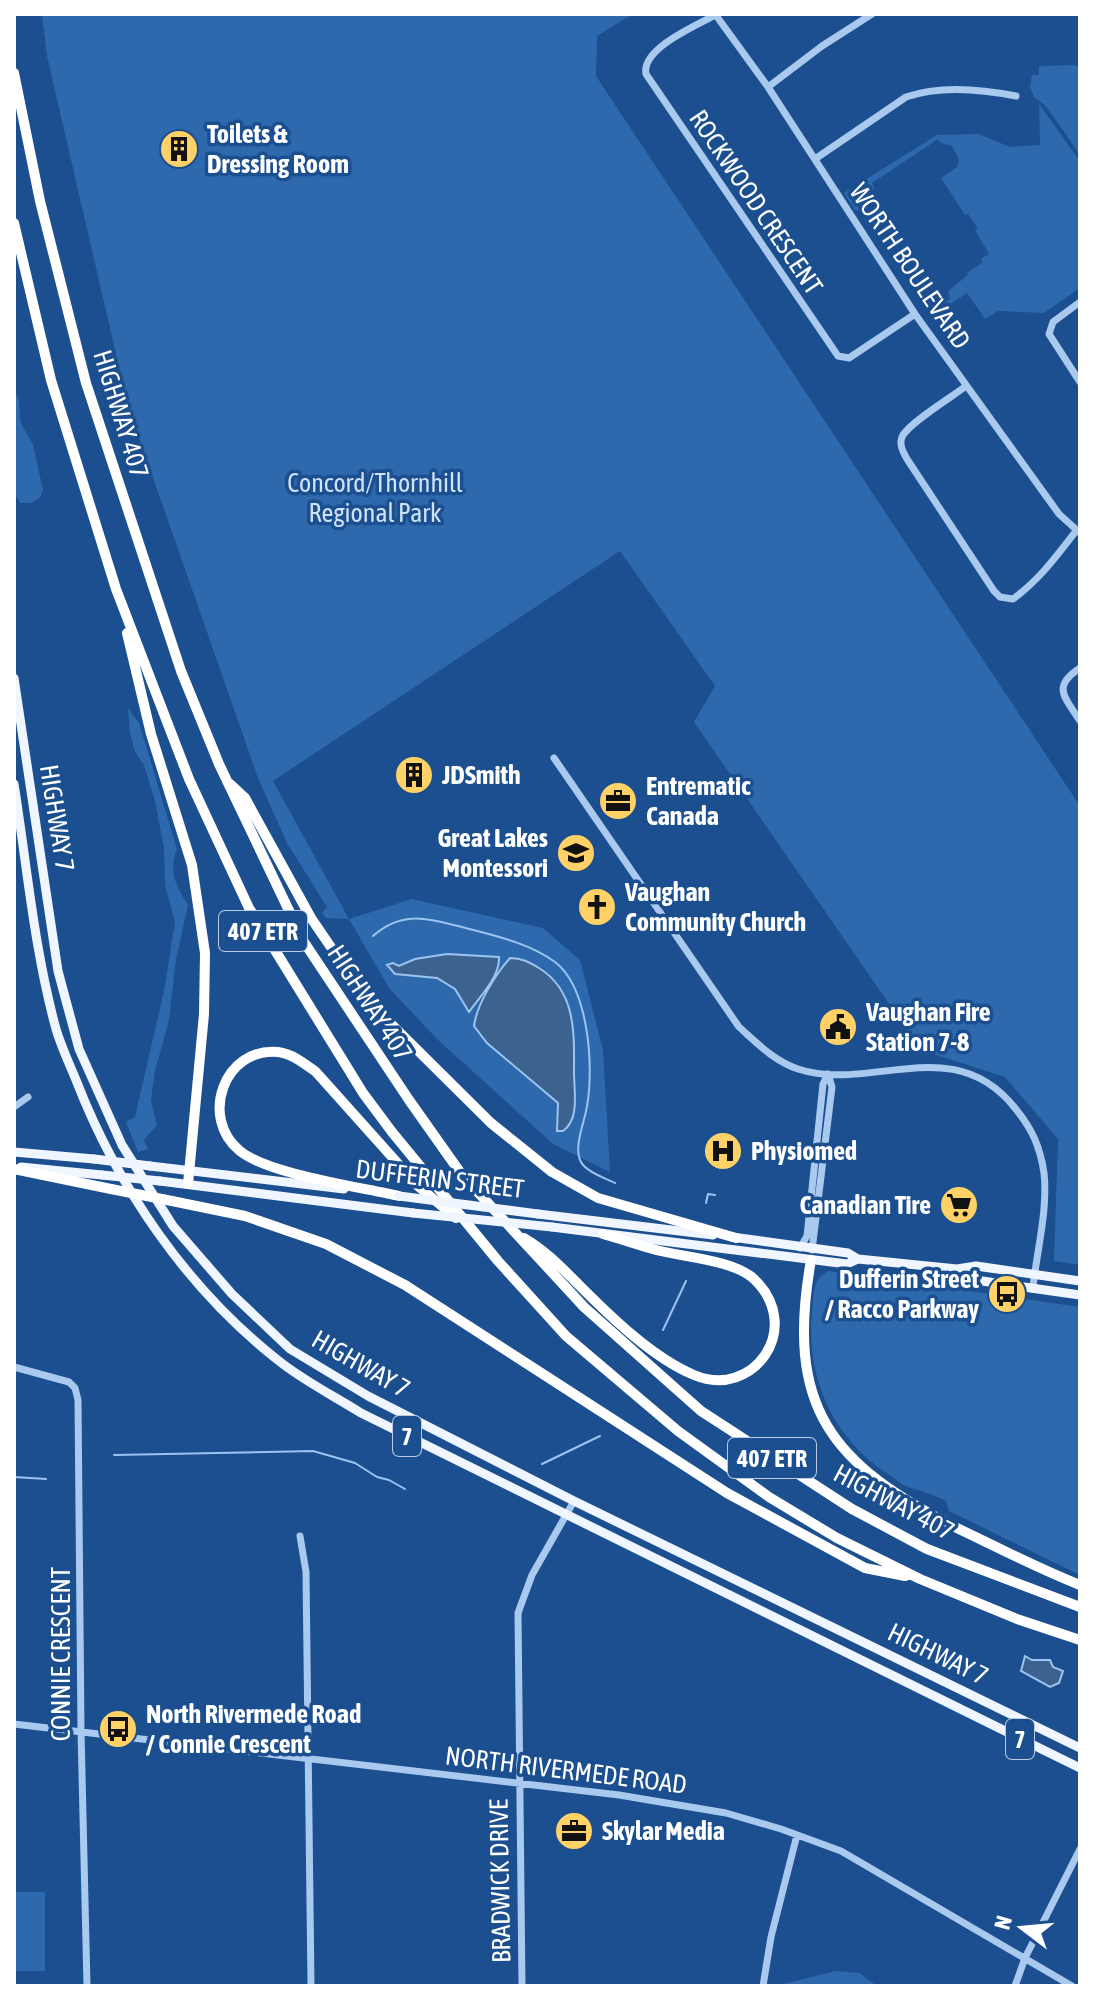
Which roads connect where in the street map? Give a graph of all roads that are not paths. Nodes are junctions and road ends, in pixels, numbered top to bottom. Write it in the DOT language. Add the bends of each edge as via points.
graph roads {
  1 [pos="716,14"];
  2 [pos="872,14"];
  3 [pos="14,73"];
  4 [pos="768,87"];
  5 [pos="1016,96"];
  6 [pos="815,159"];
  7 [pos="14,223"];
  8 [pos="1080,302"];
  9 [pos="915,314"];
  10 [pos="1080,382"];
  11 [pos="966,386"];
  12 [pos="1078,532"];
  13 [pos="116,589"];
  14 [pos="1080,668"];
  15 [pos="14,678"];
  16 [pos="1080,721"];
  17 [pos="554,758"];
  18 [pos="226,781"];
  19 [pos="14,784"];
  20 [pos="828,1074"];
  21 [pos="28,1097"];
  22 [pos="14,1107"];
  23 [pos="14,1152"];
  24 [pos="14,1168"];
  25 [pos="188,1169"];
  26 [pos="188,1184"];
  27 [pos="399,1196"];
  28 [pos="514,1233"];
  29 [pos="603,1234"];
  30 [pos="477,1235"];
  31 [pos="736,1238"];
  32 [pos="800,1248"];
  33 [pos="812,1255"];
  34 [pos="957,1269"];
  35 [pos="1035,1274"];
  36 [pos="1080,1281"];
  37 [pos="1033,1287"];
  38 [pos="1080,1295"];
  39 [pos="14,1367"];
  40 [pos="574,1501"];
  41 [pos="566,1516"];
  42 [pos="300,1536"];
  43 [pos="920,1579"];
  44 [pos="1080,1585"];
  45 [pos="1080,1607"];
  46 [pos="1080,1640"];
  47 [pos="14,1724"];
  48 [pos="81,1731"];
  49 [pos="1080,1748"];
  50 [pos="308,1757"];
  51 [pos="1080,1768"];
  52 [pos="518,1783"];
  53 [pos="797,1835"];
  54 [pos="1080,1849"];
  55 [pos="1025,1958"];
  56 [pos="87,1986"];
  57 [pos="311,1986"];
  58 [pos="522,1986"];
  59 [pos="763,1986"];
  60 [pos="1015,1986"];
  61 [pos="1072,1986"];
  1 -- 4 [label="street, WORTH BOULEVARD"];
  1 -- 9 [label="street, ROCKWOOD CRESCENT" via="651,55 646,74 838,356 849,358"];
  2 -- 4 [label="street"];
  3 -- 18 [label="highway, HIGHWAY 407 / 407 ETR" via="86,383 181,671"];
  4 -- 6 [label="street, WORTH BOULEVARD"];
  5 -- 6 [label="street" via="993,91 920,92"];
  6 -- 9 [label="street, WORTH BOULEVARD"];
  7 -- 13 [label="highway, HIGHWAY 407 / 407 ETR" via="51,380"];
  8 -- 10 [label="street" via="1053,322 1049,334"];
  9 -- 11 [label="street, WORTH BOULEVARD"];
  11 -- 12 [label="street, WORTH BOULEVARD" via="1059,514"];
  11 -- 12 [label="street" via="912,426 900,443 994,591 1007,600 1021,593"];
  13 -- 25 [label="highway" via="151,734 192,865 205,953"];
  13 -- 30 [label="highway, HIGHWAY 407 / 407 ETR" via="189,779 249,908 363,1093"];
  14 -- 16 [label="street" via="1062,687"];
  15 -- 40 [label="main road, HIGHWAY 7 / 7" via="58,971 79,1049 122,1145 173,1226 232,1294 290,1349 368,1396"];
  17 -- 20 [label="street" via="739,1027 785,1063"];
  18 -- 28 [label="highway, HIGHWAY 407 / 407 ETR" via="304,942 462,1175"];
  18 -- 31 [label="highway" via="245,798 311,918 350,975 386,1019 491,1123 552,1172 598,1198"];
  19 -- 41 [label="main road, HIGHWAY 7 / 7" via="56,1031 103,1144 159,1235 210,1295 280,1362 361,1413"];
  20 -- 32 [label="street" via="807,1236"];
  20 -- 33 [label="street" via="832,1087"];
  20 -- 35 [label="street" via="935,1067 962,1071 1009,1100 1031,1127 1044,1175"];
  21 -- 22 [label="street"];
  23 -- 25 [label="main road, DUFFERIN STREET, bridge"];
  24 -- 26 [label="main road, DUFFERIN STREET, bridge"];
  24 -- 43 [label="highway, bridge" via="245,1216 326,1244 405,1285 727,1493 865,1568"];
  25 -- 26 [label="highway"];
  25 -- 27 [label="main road, DUFFERIN STREET"];
  26 -- 29 [label="main road, DUFFERIN STREET, bridge"];
  27 -- 30 [label="highway" via="282,1169 238,1150 223,1132 218,1112 231,1072 255,1054 279,1052 298,1058 418,1186"];
  27 -- 31 [label="main road, DUFFERIN STREET, bridge"];
  28 -- 29 [label="highway" via="541,1248 616,1320 696,1377 721,1380 747,1372 763,1359 774,1339 775,1321 755,1280 731,1267"];
  28 -- 45 [label="highway, HIGHWAY 407 / 407 ETR" via="584,1307 701,1411 852,1509 927,1549"];
  29 -- 33 [label="main road, DUFFERIN STREET"];
  30 -- 43 [label="highway, HIGHWAY 407 / 407 ETR" via="566,1336 678,1431 769,1497"];
  31 -- 32 [label="main road, DUFFERIN STREET"];
  32 -- 33 [label="main road, DUFFERIN STREET"];
  33 -- 34 [label="main road, DUFFERIN STREET" via="847,1264 858,1259"];
  33 -- 44 [label="highway" via="804,1313 806,1370 812,1396 845,1452 912,1505"];
  34 -- 35 [label="main road, DUFFERIN STREET" via="976,1266"];
  34 -- 37 [label="main road, DUFFERIN STREET" via="975,1280"];
  35 -- 36 [label="main road, DUFFERIN STREET"];
  35 -- 37 [label="street"];
  37 -- 38 [label="main road, DUFFERIN STREET"];
  39 -- 48 [label="street, CONNIE CRESCENT" via="69,1382 78,1400"];
  40 -- 41 [label="street, BRADWICK DRIVE"];
  40 -- 49 [label="main road, HIGHWAY 7 / 7"];
  41 -- 51 [label="main road, HIGHWAY 7 / 7"];
  41 -- 52 [label="street, BRADWICK DRIVE" via="532,1575 518,1613"];
  42 -- 50 [label="street" via="306,1572"];
  43 -- 46 [label="highway, HIGHWAY 407 / 407 ETR"];
  47 -- 48 [label="street, NORTH RIVERMEDE ROAD"];
  48 -- 50 [label="street, NORTH RIVERMEDE ROAD"];
  48 -- 56 [label="street, CONNIE CRESCENT"];
  50 -- 52 [label="street, NORTH RIVERMEDE ROAD"];
  50 -- 57 [label="street"];
  52 -- 53 [label="street, NORTH RIVERMEDE ROAD" via="687,1806"];
  52 -- 58 [label="street, BRADWICK DRIVE"];
  53 -- 55 [label="street, NORTH RIVERMEDE ROAD" via="841,1851"];
  53 -- 59 [label="street"];
  54 -- 55 [label="street"];
  55 -- 60 [label="street"];
  55 -- 61 [label="street, NORTH RIVERMEDE ROAD"];
}
